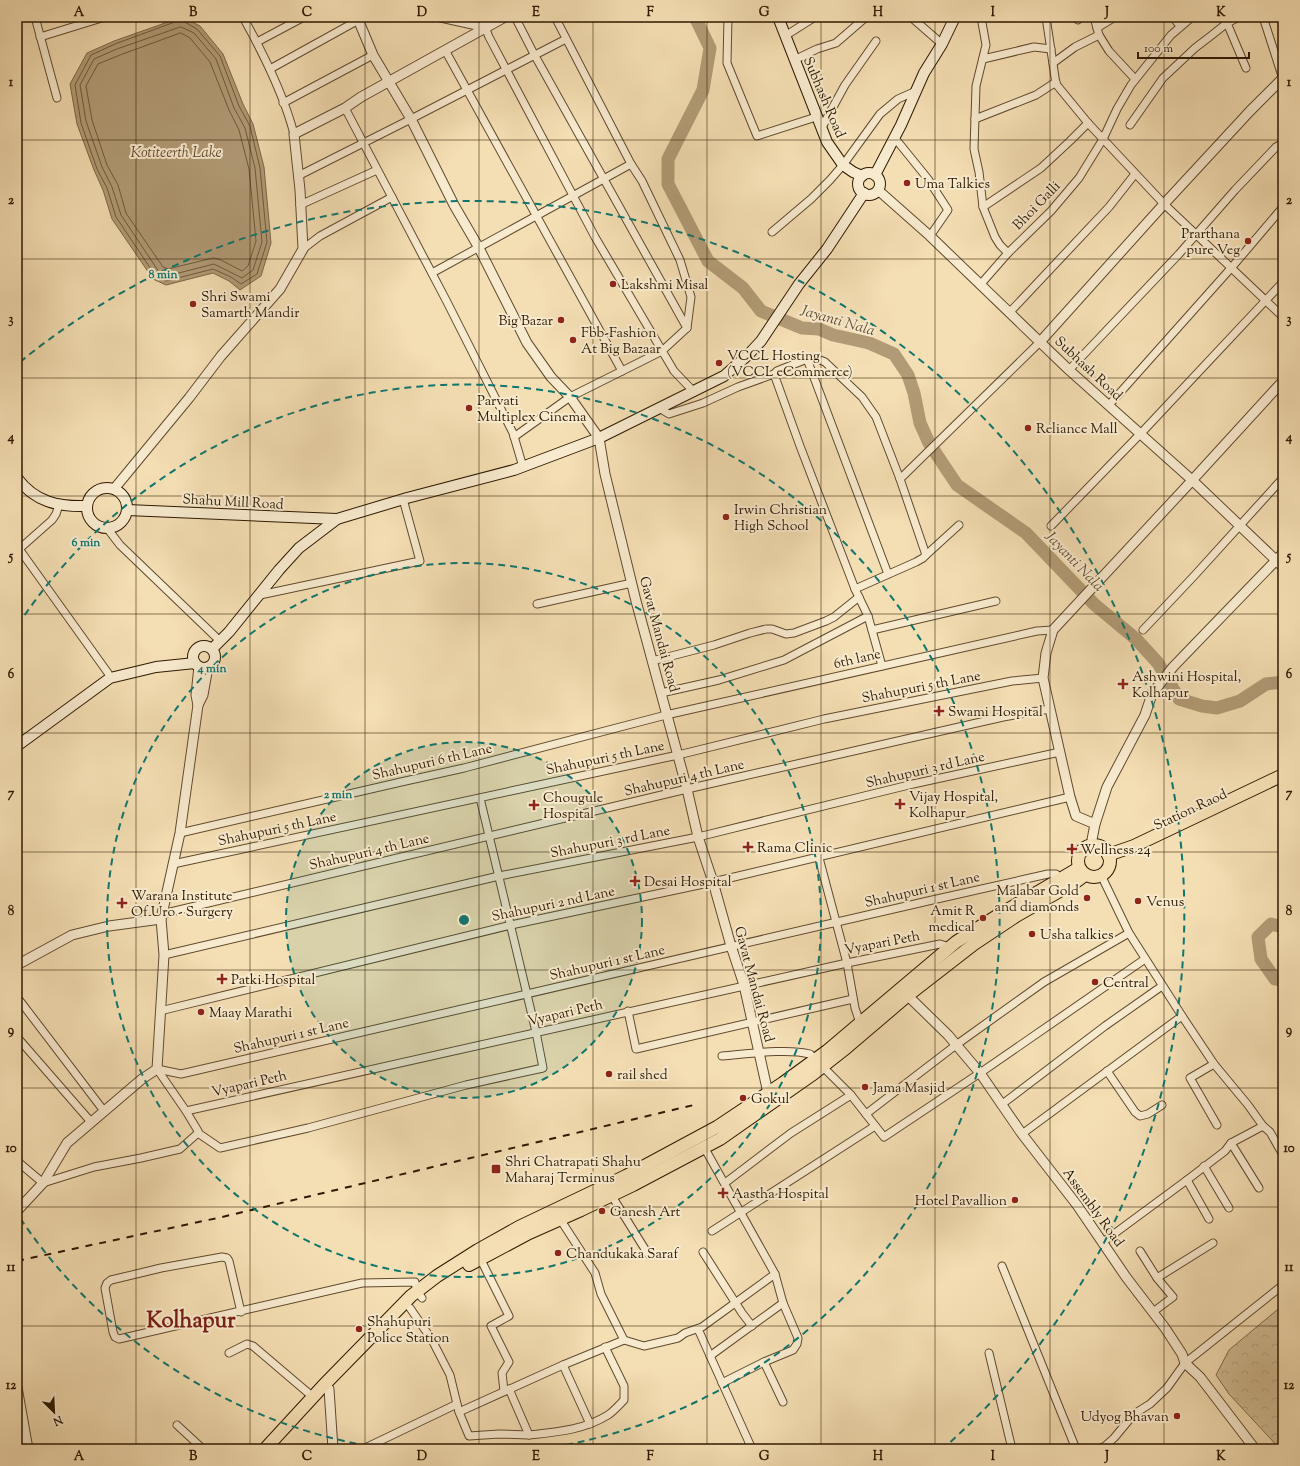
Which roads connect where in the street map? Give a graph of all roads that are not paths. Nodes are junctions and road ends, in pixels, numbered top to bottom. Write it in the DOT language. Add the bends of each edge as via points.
graph roads {
  1 [pos="35,17"];
  2 [pos="105,17"];
  3 [pos="244,17"];
  4 [pos="304,17"];
  5 [pos="436,17"];
  6 [pos="481,17"];
  7 [pos="505,17"];
  8 [pos="515,17"];
  9 [pos="555,17"];
  10 [pos="728,17"];
  11 [pos="778,17"];
  12 [pos="815,17"];
  13 [pos="866,17"];
  14 [pos="911,17"];
  15 [pos="955,17"];
  16 [pos="1046,17"];
  17 [pos="1074,17"];
  18 [pos="1082,17"];
  19 [pos="1094,17"];
  20 [pos="1115,17"];
  21 [pos="1173,17"];
  22 [pos="1192,17"];
  23 [pos="1239,17"];
  24 [pos="1263,17"];
  25 [pos="360,18"];
  26 [pos="984,18"];
  27 [pos="1227,23"];
  28 [pos="1180,26"];
  29 [pos="486,28"];
  30 [pos="1098,31"];
  31 [pos="785,36"];
  32 [pos="40,37"];
  33 [pos="566,39"];
  34 [pos="876,41"];
  35 [pos="257,42"];
  36 [pos="942,44"];
  37 [pos="1051,49"];
  38 [pos="445,50"];
  39 [pos="534,54"];
  40 [pos="373,55"];
  41 [pos="983,59"];
  42 [pos="794,60"];
  43 [pos="1053,63"];
  44 [pos="1246,68"];
  45 [pos="506,69"];
  46 [pos="270,70"];
  47 [pos="1283,78"];
  48 [pos="1135,79"];
  49 [pos="388,82"];
  50 [pos="1056,82"];
  51 [pos="467,90"];
  52 [pos="916,91"];
  53 [pos="57,98"];
  54 [pos="283,103"];
  55 [pos="345,108"];
  56 [pos="816,117"];
  57 [pos="974,119"];
  58 [pos="411,120"];
  59 [pos="1088,123"];
  60 [pos="1130,125"];
  61 [pos="821,129"];
  62 [pos="294,134"];
  63 [pos="894,137"];
  64 [pos="1104,139"];
  65 [pos="364,143"];
  66 [pos="1283,143"];
  67 [pos="631,164"];
  68 [pos="843,165"];
  69 [pos="377,170"];
  70 [pos="1135,174"];
  71 [pos="875,175"];
  72 [pos="298,176"];
  73 [pos="862,176"];
  74 [pos="604,179"];
  75 [pos="878,190"];
  76 [pos="864,194"];
  77 [pos="574,196"];
  78 [pos="392,197"];
  79 [pos="1164,204"];
  80 [pos="300,205"];
  81 [pos="983,207"];
  82 [pos="1283,207"];
  83 [pos="536,216"];
  84 [pos="772,232"];
  85 [pos="1197,234"];
  86 [pos="930,236"];
  87 [pos="479,248"];
  88 [pos="303,249"];
  89 [pos="1008,253"];
  90 [pos="1232,268"];
  91 [pos="432,274"];
  92 [pos="1283,282"];
  93 [pos="980,285"];
  94 [pos="1266,300"];
  95 [pos="1009,313"];
  96 [pos="1283,317"];
  97 [pos="687,328"];
  98 [pos="1040,342"];
  99 [pos="662,351"];
  100 [pos="808,359"];
  101 [pos="1069,370"];
  102 [pos="622,371"];
  103 [pos="774,374"];
  104 [pos="1283,381"];
  105 [pos="694,392"];
  106 [pos="570,397"];
  107 [pos="1109,405"];
  108 [pos="659,408"];
  109 [pos="1140,434"];
  110 [pos="514,438"];
  111 [pos="598,438"];
  112 [pos="523,466"];
  113 [pos="17,478"];
  114 [pos="1283,478"];
  115 [pos="900,479"];
  116 [pos="1192,480"];
  117 [pos="114,489"];
  118 [pos="403,499"];
  119 [pos="59,505"];
  120 [pos="87,506"];
  121 [pos="127,510"];
  122 [pos="337,519"];
  123 [pos="959,525"];
  124 [pos="1051,526"];
  125 [pos="1240,526"];
  126 [pos="107,528"];
  127 [pos="18,549"];
  128 [pos="1283,553"];
  129 [pos="926,555"];
  130 [pos="1280,564"];
  131 [pos="888,574"];
  132 [pos="632,583"];
  133 [pos="855,589"];
  134 [pos="260,595"];
  135 [pos="861,601"];
  136 [pos="996,601"];
  137 [pos="537,604"];
  138 [pos="868,616"];
  139 [pos="872,630"];
  140 [pos="1053,630"];
  141 [pos="1142,630"];
  142 [pos="220,641"];
  143 [pos="212,649"];
  144 [pos="652,661"];
  145 [pos="199,663"];
  146 [pos="882,666"];
  147 [pos="109,675"];
  148 [pos="1042,678"];
  149 [pos="661,693"];
  150 [pos="1050,709"];
  151 [pos="666,715"];
  152 [pos="17,738"];
  153 [pos="17,746"];
  154 [pos="1060,752"];
  155 [pos="678,755"];
  156 [pos="1283,775"];
  157 [pos="1283,781"];
  158 [pos="687,790"];
  159 [pos="1070,797"];
  160 [pos="480,798"];
  161 [pos="1095,824"];
  162 [pos="180,833"];
  163 [pos="489,836"];
  164 [pos="698,837"];
  165 [pos="1091,846"];
  166 [pos="819,858"];
  167 [pos="1109,858"];
  168 [pos="173,864"];
  169 [pos="1081,867"];
  170 [pos="1101,875"];
  171 [pos="499,876"];
  172 [pos="1061,879"];
  173 [pos="713,882"];
  174 [pos="162,917"];
  175 [pos="836,922"];
  176 [pos="511,925"];
  177 [pos="1129,933"];
  178 [pos="731,946"];
  179 [pos="950,947"];
  180 [pos="164,955"];
  181 [pos="1145,959"];
  182 [pos="846,963"];
  183 [pos="17,965"];
  184 [pos="744,986"];
  185 [pos="1162,986"];
  186 [pos="904,992"];
  187 [pos="527,993"];
  188 [pos="17,997"];
  189 [pos="854,999"];
  190 [pos="20,1009"];
  191 [pos="160,1011"];
  192 [pos="628,1012"];
  193 [pos="1182,1016"];
  194 [pos="860,1023"];
  195 [pos="752,1024"];
  196 [pos="536,1032"];
  197 [pos="17,1037"];
  198 [pos="956,1045"];
  199 [pos="758,1052"];
  200 [pos="722,1056"];
  201 [pos="819,1062"];
  202 [pos="1214,1064"];
  203 [pos="157,1069"];
  204 [pos="1107,1071"];
  205 [pos="980,1074"];
  206 [pos="768,1093"];
  207 [pos="851,1095"];
  208 [pos="1001,1105"];
  209 [pos="1162,1105"];
  210 [pos="104,1111"];
  211 [pos="186,1111"];
  212 [pos="866,1114"];
  213 [pos="91,1122"];
  214 [pos="1217,1125"];
  215 [pos="876,1126"];
  216 [pos="1263,1126"];
  217 [pos="198,1133"];
  218 [pos="1022,1134"];
  219 [pos="1231,1143"];
  220 [pos="704,1147"];
  221 [pos="1283,1155"];
  222 [pos="17,1161"];
  223 [pos="1204,1166"];
  224 [pos="1187,1180"];
  225 [pos="43,1183"];
  226 [pos="725,1183"];
  227 [pos="1259,1188"];
  228 [pos="608,1190"];
  229 [pos="1229,1208"];
  230 [pos="17,1211"];
  231 [pos="741,1212"];
  232 [pos="560,1219"];
  233 [pos="1208,1219"];
  234 [pos="712,1231"];
  235 [pos="1103,1242"];
  236 [pos="1213,1244"];
  237 [pos="1140,1251"];
  238 [pos="702,1252"];
  239 [pos="648,1254"];
  240 [pos="480,1258"];
  241 [pos="1002,1266"];
  242 [pos="776,1274"];
  243 [pos="1157,1278"];
  244 [pos="1283,1285"];
  245 [pos="420,1294"];
  246 [pos="735,1303"];
  247 [pos="783,1303"];
  248 [pos="410,1308"];
  249 [pos="241,1312"];
  250 [pos="1153,1312"];
  251 [pos="752,1326"];
  252 [pos="698,1329"];
  253 [pos="624,1340"];
  254 [pos="605,1348"];
  255 [pos="229,1352"];
  256 [pos="989,1353"];
  257 [pos="710,1356"];
  258 [pos="764,1362"];
  259 [pos="1184,1363"];
  260 [pos="563,1365"];
  261 [pos="722,1383"];
  262 [pos="17,1387"];
  263 [pos="329,1389"];
  264 [pos="507,1390"];
  265 [pos="313,1397"];
  266 [pos="783,1402"];
  267 [pos="457,1404"];
  268 [pos="459,1412"];
  269 [pos="590,1424"];
  270 [pos="177,1426"];
  271 [pos="529,1435"];
  272 [pos="28,1449"];
  273 [pos="204,1449"];
  274 [pos="265,1449"];
  275 [pos="273,1449"];
  276 [pos="333,1449"];
  277 [pos="363,1449"];
  278 [pos="752,1449"];
  279 [pos="1012,1449"];
  280 [pos="1076,1449"];
  281 [pos="1099,1449"];
  282 [pos="1255,1449"];
  1 -- 32 [label="street"];
  2 -- 32 [label="street"];
  3 -- 35 [label="street"];
  4 -- 35 [label="street"];
  5 -- 29 [label="street"];
  6 -- 29 [label="street"];
  7 -- 29 [label="street"];
  8 -- 39 [label="street"];
  9 -- 33 [label="street"];
  10 -- 56 [label="street" via="727,63 757,136"];
  11 -- 31 [label="main road, Subhash Road"];
  12 -- 31 [label="street"];
  13 -- 42 [label="street" via="836,43"];
  14 -- 36 [label="street"];
  15 -- 36 [label="main road"];
  16 -- 37 [label="street"];
  17 -- 18 [label="street" via="1078,20"];
  19 -- 30 [label="street"];
  20 -- 30 [label="street"];
  21 -- 28 [label="street"];
  22 -- 28 [label="street, Bhoi Galli"];
  23 -- 27 [label="street"];
  24 -- 47 [label="street"];
  25 -- 40 [label="street"];
  25 -- 46 [label="street"];
  26 -- 41 [label="street" via="986,45"];
  27 -- 44 [label="street"];
  27 -- 60 [label="street" via="1163,78"];
  28 -- 48 [label="street, Bhoi Galli"];
  29 -- 38 [label="street"];
  29 -- 45 [label="street"];
  30 -- 43 [label="street"];
  30 -- 48 [label="street" via="1109,51"];
  31 -- 42 [label="main road, Subhash Road"];
  32 -- 53 [label="street"];
  33 -- 39 [label="street"];
  33 -- 67 [label="street"];
  34 -- 61 [label="street" via="845,85"];
  35 -- 46 [label="street"];
  36 -- 52 [label="main road"];
  37 -- 41 [label="street" via="1034,47"];
  37 -- 43 [label="street"];
  38 -- 49 [label="street"];
  38 -- 51 [label="street"];
  39 -- 45 [label="street"];
  39 -- 74 [label="street"];
  40 -- 49 [label="street"];
  40 -- 54 [label="street"];
  41 -- 57 [label="street" via="976,86"];
  42 -- 56 [label="main road, Subhash Road"];
  43 -- 50 [label="street"];
  45 -- 51 [label="street"];
  45 -- 77 [label="street"];
  46 -- 54 [label="street"];
  47 -- 79 [label="street"];
  48 -- 64 [label="street, Bhoi Galli"];
  49 -- 55 [label="street"];
  49 -- 58 [label="street"];
  50 -- 57 [label="street" via="1036,95"];
  50 -- 59 [label="street"];
  51 -- 58 [label="street"];
  51 -- 83 [label="street"];
  52 -- 63 [label="main road"];
  52 -- 68 [label="street" via="898,99 880,114"];
  54 -- 62 [label="street"];
  55 -- 62 [label="street"];
  55 -- 65 [label="street"];
  56 -- 61 [label="main road, Subhash Road"];
  57 -- 81 [label="street" via="974,149"];
  58 -- 65 [label="street"];
  58 -- 87 [label="street"];
  59 -- 64 [label="street"];
  59 -- 81 [label="street" via="1041,168"];
  61 -- 68 [label="main road, Subhash Road"];
  62 -- 72 [label="street"];
  63 -- 71 [label="main road"];
  63 -- 86 [label="street" via="928,179 948,210"];
  64 -- 70 [label="street"];
  64 -- 89 [label="street, Bhoi Galli" via="1051,211"];
  65 -- 69 [label="street"];
  65 -- 72 [label="street"];
  66 -- 85 [label="street"];
  67 -- 74 [label="street"];
  67 -- 97 [label="street" via="642,181 680,260 691,297"];
  68 -- 73 [label="main road, Subhash Road"];
  68 -- 84 [label="street" via="811,199"];
  69 -- 78 [label="street"];
  69 -- 80 [label="street"];
  70 -- 79 [label="street"];
  70 -- 95 [label="street" via="1109,206"];
  71 -- 73 [label="main road" via="868,173"];
  71 -- 75 [label="main road" via="879,181"];
  72 -- 80 [label="street"];
  73 -- 76 [label="main road" via="858,185"];
  74 -- 77 [label="street"];
  74 -- 97 [label="street"];
  75 -- 76 [label="main road"];
  75 -- 86 [label="street, Subhash Road"];
  76 -- 105 [label="main road" via="818,262 804,276 761,341 724,376"];
  77 -- 83 [label="street"];
  77 -- 99 [label="street"];
  78 -- 88 [label="street" via="320,236"];
  78 -- 91 [label="street"];
  79 -- 85 [label="street"];
  79 -- 98 [label="street"];
  80 -- 88 [label="street"];
  81 -- 89 [label="street" via="995,237"];
  82 -- 90 [label="street"];
  83 -- 87 [label="street"];
  83 -- 102 [label="street"];
  85 -- 90 [label="street"];
  85 -- 101 [label="street"];
  86 -- 93 [label="street, Subhash Road"];
  87 -- 91 [label="street"];
  87 -- 106 [label="street" via="527,343 551,377"];
  88 -- 117 [label="street" via="280,289 221,356"];
  89 -- 93 [label="street, Bhoi Galli"];
  90 -- 94 [label="street"];
  90 -- 107 [label="street"];
  91 -- 110 [label="street"];
  92 -- 94 [label="street"];
  93 -- 95 [label="street, Subhash Road"];
  94 -- 96 [label="street"];
  94 -- 109 [label="street"];
  95 -- 98 [label="street, Subhash Road"];
  97 -- 99 [label="street"];
  98 -- 101 [label="street, Subhash Road"];
  98 -- 115 [label="street"];
  99 -- 102 [label="street"];
  99 -- 105 [label="street" via="674,371"];
  100 -- 103 [label="street"];
  100 -- 115 [label="street" via="815,358 825,362 862,397 876,417"];
  100 -- 131 [label="street"];
  101 -- 107 [label="street, Subhash Road"];
  102 -- 106 [label="street"];
  103 -- 108 [label="street" via="696,406 669,414"];
  103 -- 133 [label="street"];
  104 -- 116 [label="street"];
  105 -- 108 [label="main road"];
  106 -- 110 [label="street"];
  106 -- 111 [label="street"];
  107 -- 109 [label="street, Subhash Road"];
  108 -- 111 [label="main road"];
  109 -- 116 [label="street, Subhash Road"];
  109 -- 124 [label="street"];
  110 -- 112 [label="street"];
  111 -- 112 [label="main road"];
  111 -- 132 [label="street, Gavat Mandai Road"];
  112 -- 118 [label="main road"];
  113 -- 119 [label="main road" via="39,499"];
  114 -- 125 [label="street"];
  115 -- 129 [label="street"];
  116 -- 125 [label="street, Subhash Road"];
  116 -- 140 [label="street"];
  117 -- 120 [label="main road" via="108,487 95,491 90,495"];
  117 -- 121 [label="main road" via="124,497"];
  118 -- 122 [label="main road"];
  118 -- 134 [label="street" via="420,561"];
  119 -- 120 [label="main road"];
  119 -- 127 [label="street" via="52,520"];
  120 -- 126 [label="main road" via="87,514 91,520 96,525"];
  121 -- 122 [label="main road, Shahu Mill Road"];
  121 -- 126 [label="main road" via="121,522"];
  122 -- 134 [label="main road" via="300,548"];
  123 -- 129 [label="street"];
  125 -- 130 [label="street, Subhash Road"];
  125 -- 141 [label="street"];
  126 -- 142 [label="street" via="120,545"];
  127 -- 147 [label="street"];
  128 -- 130 [label="street"];
  129 -- 131 [label="street"];
  130 -- 161 [label="street" via="1172,667 1152,694 1144,715 1111,778"];
  131 -- 133 [label="street"];
  132 -- 137 [label="street"];
  132 -- 144 [label="street, Gavat Mandai Road"];
  133 -- 135 [label="street"];
  134 -- 142 [label="main road"];
  135 -- 138 [label="street"];
  135 -- 144 [label="street" via="826,621 794,632 786,634 772,629 759,631"];
  136 -- 139 [label="street"];
  138 -- 139 [label="street"];
  138 -- 149 [label="street" via="784,660 719,680"];
  139 -- 146 [label="street"];
  140 -- 146 [label="street, 6th lane" via="1036,631"];
  140 -- 148 [label="street"];
  142 -- 143 [label="main road"];
  143 -- 145 [label="main road" via="215,654 214,662"];
  143 -- 145 [label="main road" via="206,646 199,647 194,652"];
  144 -- 149 [label="street, Gavat Mandai Road"];
  145 -- 147 [label="main road"];
  145 -- 162 [label="street" via="204,695 198,704"];
  146 -- 151 [label="street, 6th lane"];
  147 -- 152 [label="main road" via="95,680"];
  147 -- 153 [label="main road"];
  148 -- 150 [label="street"];
  148 -- 155 [label="street, Shahupuri 5 th Lane" via="1012,681 824,719"];
  149 -- 151 [label="street, Gavat Mandai Road"];
  150 -- 154 [label="street"];
  150 -- 158 [label="street, Shahupuri 4 th Lane" via="1003,717"];
  151 -- 155 [label="street, Gavat Mandai Road"];
  151 -- 162 [label="street, Shahupuri 6 th Lane" via="464,768"];
  154 -- 159 [label="street"];
  154 -- 164 [label="street, Shahupuri 3 rd Lane" via="914,784"];
  155 -- 158 [label="street, Gavat Mandai Road"];
  155 -- 160 [label="street, Shahupuri 5 th Lane"];
  156 -- 167 [label="highway"];
  157 -- 167 [label="highway, Station Raod" via="1137,850"];
  158 -- 163 [label="street, Shahupuri 4 th Lane"];
  158 -- 164 [label="street, Gavat Mandai Road"];
  159 -- 161 [label="street" via="1076,816"];
  159 -- 166 [label="street, Shahupuri 2 nd Lane"];
  160 -- 163 [label="street"];
  160 -- 168 [label="street, Shahupuri 5 th Lane"];
  161 -- 165 [label="street"];
  162 -- 168 [label="street"];
  163 -- 171 [label="street"];
  163 -- 174 [label="street, Shahupuri 4 th Lane"];
  164 -- 171 [label="street, Shahupuri 3 rd Lane"];
  164 -- 173 [label="street, Gavat Mandai Road"];
  165 -- 167 [label="highway" via="1103,848"];
  165 -- 169 [label="highway" via="1084,849 1079,856"];
  166 -- 173 [label="street, Shahupuri 2 nd Lane"];
  166 -- 175 [label="street"];
  167 -- 170 [label="highway" via="1106,871"];
  168 -- 174 [label="street"];
  169 -- 170 [label="highway" via="1092,877"];
  169 -- 172 [label="highway"];
  169 -- 186 [label="highway" via="1078,881 1016,916"];
  170 -- 177 [label="street"];
  171 -- 176 [label="street"];
  171 -- 180 [label="street, Shahupuri 3 rd Lane"];
  172 -- 175 [label="street, Shahupuri 1 st Lane" via="1056,874 1048,874"];
  172 -- 179 [label="highway"];
  173 -- 176 [label="street, Shahupuri 2 nd Lane"];
  173 -- 178 [label="street, Gavat Mandai Road"];
  174 -- 180 [label="street"];
  174 -- 183 [label="street" via="72,935"];
  175 -- 178 [label="street, Shahupuri 1 st Lane"];
  175 -- 182 [label="street"];
  176 -- 187 [label="street"];
  176 -- 191 [label="street, Shahupuri 2 nd Lane"];
  177 -- 181 [label="street"];
  177 -- 198 [label="street" via="1044,982"];
  178 -- 184 [label="street, Gavat Mandai Road"];
  178 -- 187 [label="street, Shahupuri 1 st Lane"];
  179 -- 182 [label="street, Vyapari Peth" via="940,944"];
  179 -- 186 [label="highway"];
  180 -- 191 [label="street"];
  181 -- 185 [label="street"];
  181 -- 205 [label="street"];
  182 -- 184 [label="street, Vyapari Peth"];
  182 -- 189 [label="street"];
  184 -- 192 [label="street, Vyapari Peth"];
  184 -- 195 [label="street, Gavat Mandai Road"];
  185 -- 193 [label="street"];
  185 -- 208 [label="street"];
  186 -- 194 [label="highway"];
  186 -- 198 [label="street, Assembly Road"];
  186 -- 201 [label="highway" via="846,1048"];
  187 -- 196 [label="street"];
  187 -- 203 [label="street, Shahupuri 1 st Lane" via="181,1074"];
  188 -- 190 [label="street"];
  189 -- 194 [label="street"];
  189 -- 195 [label="street"];
  190 -- 210 [label="street"];
  191 -- 203 [label="street"];
  192 -- 195 [label="street" via="636,1049"];
  192 -- 196 [label="street, Vyapari Peth"];
  193 -- 202 [label="street"];
  193 -- 204 [label="street"];
  194 -- 201 [label="highway"];
  195 -- 199 [label="street, Gavat Mandai Road"];
  196 -- 211 [label="street, Vyapari Peth"];
  196 -- 217 [label="street" via="543,1068 466,1085 308,1128 220,1148"];
  197 -- 213 [label="street"];
  198 -- 205 [label="street, Assembly Road"];
  198 -- 212 [label="street"];
  199 -- 200 [label="street"];
  199 -- 201 [label="street" via="802,1052 810,1054"];
  199 -- 206 [label="street, Gavat Mandai Road"];
  201 -- 206 [label="highway"];
  201 -- 207 [label="street"];
  201 -- 220 [label="highway" via="794,1088"];
  202 -- 214 [label="street" via="1190,1078"];
  202 -- 216 [label="street"];
  203 -- 210 [label="street"];
  203 -- 211 [label="street"];
  204 -- 209 [label="street" via="1140,1116"];
  204 -- 218 [label="street"];
  205 -- 208 [label="street, Assembly Road"];
  205 -- 215 [label="street" via="884,1137"];
  206 -- 228 [label="highway" via="717,1127"];
  207 -- 212 [label="street"];
  207 -- 226 [label="street" via="791,1133"];
  208 -- 218 [label="street, Assembly Road"];
  210 -- 213 [label="street"];
  211 -- 217 [label="street"];
  212 -- 215 [label="street"];
  213 -- 225 [label="street" via="67,1143"];
  215 -- 231 [label="street"];
  216 -- 219 [label="street"];
  216 -- 221 [label="street" via="1270,1132"];
  217 -- 225 [label="street" via="180,1148 94,1167"];
  218 -- 235 [label="street, Assembly Road"];
  219 -- 223 [label="street"];
  219 -- 227 [label="street"];
  220 -- 226 [label="street"];
  220 -- 228 [label="highway"];
  222 -- 225 [label="street"];
  223 -- 224 [label="street"];
  223 -- 229 [label="street"];
  224 -- 233 [label="street"];
  224 -- 235 [label="street"];
  225 -- 230 [label="street"];
  226 -- 231 [label="street"];
  228 -- 232 [label="highway"];
  228 -- 239 [label="street"];
  228 -- 245 [label="highway" via="519,1227 497,1239 450,1267"];
  231 -- 234 [label="street"];
  231 -- 242 [label="street"];
  232 -- 240 [label="highway"];
  232 -- 253 [label="street" via="595,1272 600,1294"];
  235 -- 250 [label="street, Assembly Road"];
  236 -- 243 [label="street"];
  237 -- 243 [label="street"];
  238 -- 246 [label="street"];
  240 -- 245 [label="highway"];
  240 -- 264 [label="street" via="509,1316 491,1326 509,1362 502,1374"];
  241 -- 280 [label="street"];
  242 -- 246 [label="street"];
  242 -- 247 [label="street"];
  243 -- 250 [label="street" via="1173,1297"];
  244 -- 259 [label="street"];
  245 -- 248 [label="highway"];
  245 -- 249 [label="street" via="415,1282 362,1283"];
  245 -- 265 [label="highway"];
  246 -- 251 [label="street"];
  246 -- 252 [label="street"];
  247 -- 251 [label="street"];
  247 -- 258 [label="street" via="796,1332 797,1344 793,1350"];
  248 -- 263 [label="highway"];
  248 -- 267 [label="street" via="432,1340 450,1375"];
  249 -- 249 [label="street" via="119,1339 114,1332 105,1288 111,1280 222,1257 227,1258"];
  250 -- 259 [label="street, Assembly Road" via="1182,1354"];
  251 -- 257 [label="street"];
  252 -- 253 [label="street" via="678,1338 644,1346"];
  252 -- 257 [label="street"];
  253 -- 254 [label="street"];
  254 -- 260 [label="street"];
  254 -- 269 [label="street" via="624,1386 624,1400 609,1414"];
  255 -- 265 [label="street" via="247,1344 253,1346"];
  256 -- 279 [label="street"];
  257 -- 261 [label="street"];
  258 -- 261 [label="street"];
  258 -- 266 [label="street"];
  259 -- 281 [label="street" via="1167,1388 1150,1404 1134,1414 1114,1438"];
  259 -- 282 [label="street, Assembly Road" via="1200,1377"];
  260 -- 264 [label="street"];
  260 -- 269 [label="street"];
  261 -- 278 [label="street"];
  262 -- 272 [label="street"];
  263 -- 275 [label="highway"];
  263 -- 276 [label="street"];
  264 -- 268 [label="street"];
  264 -- 271 [label="street"];
  265 -- 274 [label="highway"];
  267 -- 268 [label="street"];
  267 -- 277 [label="street"];
  268 -- 271 [label="street" via="469,1436"];
  269 -- 271 [label="street" via="564,1431"];
  270 -- 273 [label="street"];
}
